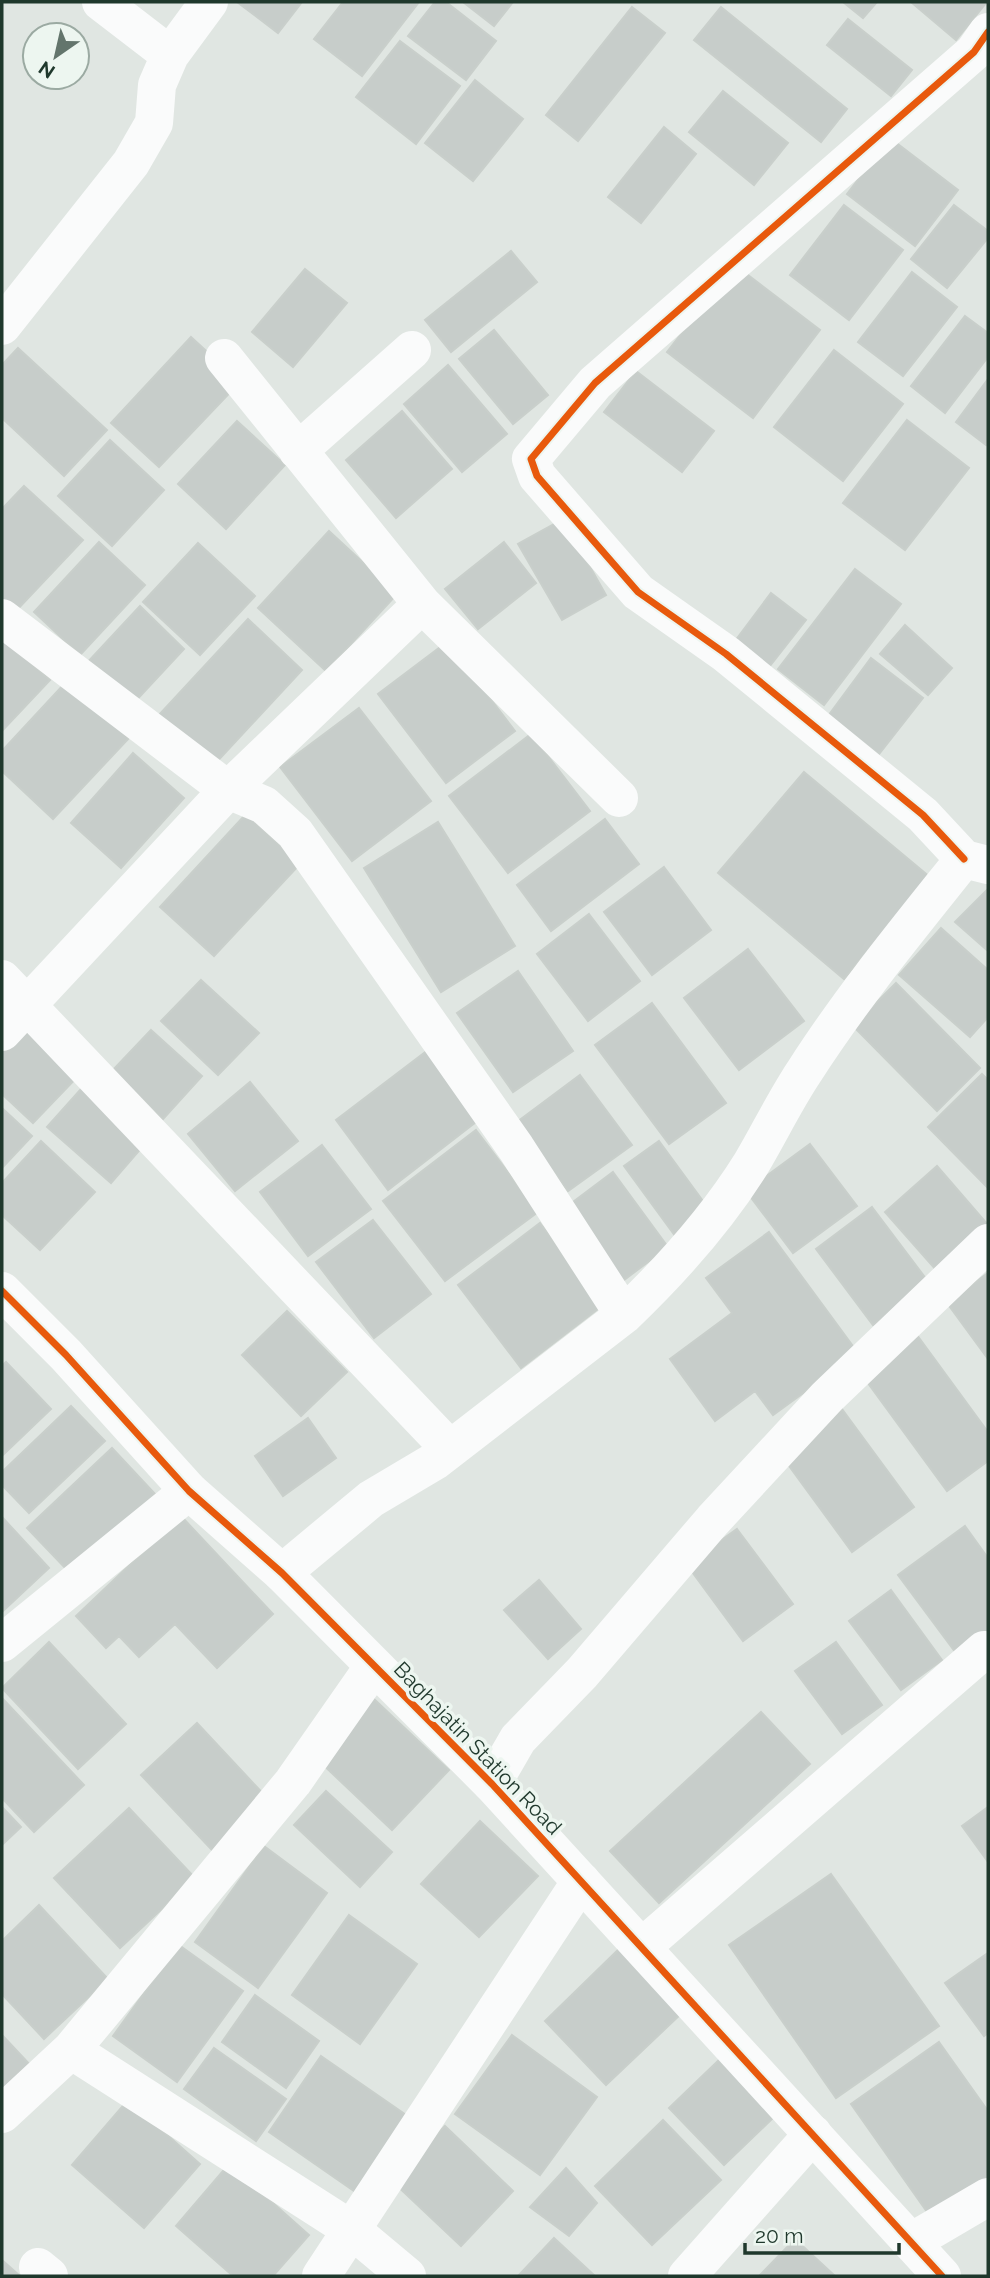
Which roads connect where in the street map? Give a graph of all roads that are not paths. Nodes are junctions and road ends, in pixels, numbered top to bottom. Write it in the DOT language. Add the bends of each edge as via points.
graph roads {
  1 [pos="102,2"];
  2 [pos="209,2"];
  3 [pos="988,32"];
  4 [pos="170,55"];
  5 [pos="2,327"];
  6 [pos="412,350"];
  7 [pos="224,358"];
  8 [pos="298,451"];
  9 [pos="422,604"];
  10 [pos="2,618"];
  11 [pos="228,790"];
  12 [pos="619,798"];
  13 [pos="976,862"];
  14 [pos="10,1005"];
  15 [pos="988,1243"];
  16 [pos="2,1291"];
  17 [pos="624,1315"];
  18 [pos="450,1449"];
  19 [pos="189,1491"];
  20 [pos="282,1573"];
  21 [pos="2,1643"];
  22 [pos="984,1650"];
  23 [pos="374,1666"];
  24 [pos="492,1784"];
  25 [pos="581,1881"];
  26 [pos="642,1947"];
  27 [pos="71,2050"];
  28 [pos="2,2114"];
  29 [pos="813,2134"];
  30 [pos="988,2197"];
  31 [pos="352,2230"];
  32 [pos="911,2242"];
  33 [pos="321,2276"];
  34 [pos="407,2276"];
  35 [pos="687,2276"];
  36 [pos="942,2276"];
  1 -- 4 [label="street"];
  2 -- 4 [label="street"];
  3 -- 13 [label="street" via="974,52 595,383 531,459 537,476 638,592 726,654"];
  4 -- 5 [label="street" via="157,85 154,123 131,163"];
  6 -- 8 [label="street"];
  7 -- 8 [label="street"];
  8 -- 9 [label="street"];
  9 -- 11 [label="street"];
  9 -- 12 [label="street"];
  10 -- 11 [label="street"];
  11 -- 14 [label="street"];
  11 -- 17 [label="street" via="264,805 295,832 516,1148"];
  13 -- 17 [label="street" via="883,961 811,1061 750,1166 700,1233"];
  14 -- 18 [label="street"];
  15 -- 24 [label="street" via="827,1398 713,1520 518,1740"];
  16 -- 19 [label="street, Baghajatin Station Road"];
  17 -- 18 [label="street"];
  18 -- 20 [label="street" via="371,1499"];
  19 -- 20 [label="street, Baghajatin Station Road"];
  19 -- 21 [label="street"];
  20 -- 23 [label="street, Baghajatin Station Road"];
  22 -- 26 [label="street"];
  23 -- 24 [label="street, Baghajatin Station Road"];
  23 -- 27 [label="street" via="293,1782"];
  24 -- 25 [label="street, Baghajatin Station Road"];
  25 -- 26 [label="street, Baghajatin Station Road"];
  25 -- 31 [label="street"];
  26 -- 29 [label="street, Baghajatin Station Road"];
  27 -- 28 [label="street"];
  27 -- 31 [label="street"];
  29 -- 32 [label="street, Baghajatin Station Road"];
  29 -- 35 [label="street"];
  30 -- 32 [label="street"];
  31 -- 33 [label="street"];
  31 -- 34 [label="street"];
  32 -- 36 [label="street, Baghajatin Station Road"];
}
